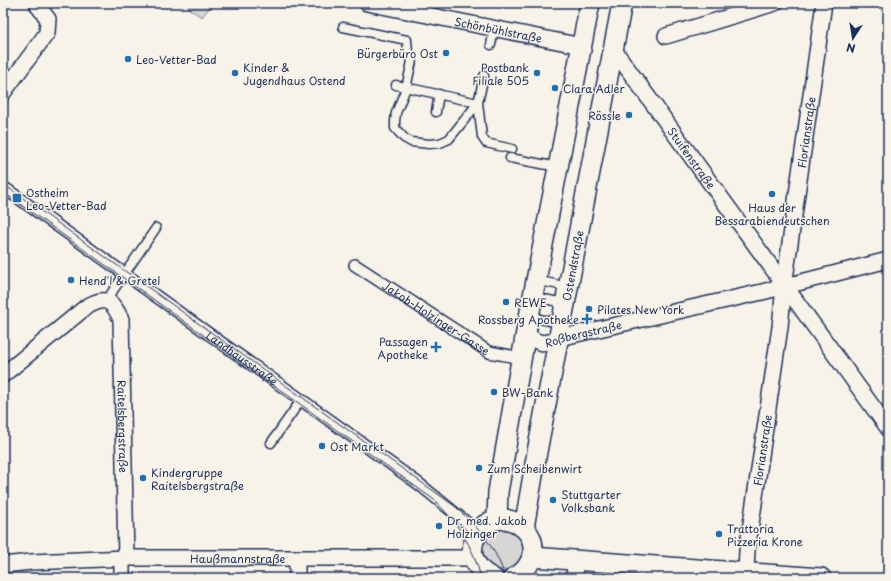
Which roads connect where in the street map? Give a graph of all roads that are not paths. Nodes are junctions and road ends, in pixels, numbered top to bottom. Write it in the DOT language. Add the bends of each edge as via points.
graph roads {
  1 [pos="367,3"];
  2 [pos="590,3"];
  3 [pos="622,3"];
  4 [pos="775,3"];
  5 [pos="824,3"];
  6 [pos="37,4"];
  7 [pos="343,27"];
  8 [pos="494,29"];
  9 [pos="666,36"];
  10 [pos="490,45"];
  11 [pos="582,46"];
  12 [pos="614,50"];
  13 [pos="484,76"];
  14 [pos="396,86"];
  15 [pos="406,88"];
  16 [pos="3,93"];
  17 [pos="439,94"];
  18 [pos="478,103"];
  19 [pos="436,112"];
  20 [pos="512,149"];
  21 [pos="510,158"];
  22 [pos="558,167"];
  23 [pos="3,188"];
  24 [pos="156,228"];
  25 [pos="888,260"];
  26 [pos="355,265"];
  27 [pos="124,274"];
  28 [pos="784,286"];
  29 [pos="534,288"];
  30 [pos="567,295"];
  31 [pos="106,301"];
  32 [pos="528,324"];
  33 [pos="560,331"];
  34 [pos="522,358"];
  35 [pos="3,375"];
  36 [pos="301,400"];
  37 [pos="888,428"];
  38 [pos="271,443"];
  39 [pos="497,520"];
  40 [pos="524,528"];
  41 [pos="478,532"];
  42 [pos="532,557"];
  43 [pos="124,558"];
  44 [pos="297,558"];
  45 [pos="474,558"];
  46 [pos="3,566"];
  47 [pos="575,569"];
  48 [pos="746,572"];
  49 [pos="518,576"];
  50 [pos="488,577"];
  51 [pos="122,578"];
  52 [pos="297,578"];
  53 [pos="821,578"];
  1 -- 8 [label="street, Schönbühlstraße"];
  2 -- 11 [label="street"];
  3 -- 12 [label="street, Ostendstraße"];
  4 -- 9 [label="street"];
  5 -- 28 [label="street, Florianstraße"];
  6 -- 16 [label="street" via="48,19 47,32"];
  7 -- 15 [label="lane" via="408,40 408,52 412,61"];
  8 -- 10 [label="lane"];
  8 -- 11 [label="street, Schönbühlstraße"];
  11 -- 22 [label="street"];
  12 -- 28 [label="street, Stuifenstraße"];
  12 -- 30 [label="street, Ostendstraße"];
  13 -- 18 [label="lane"];
  14 -- 15 [label="lane"];
  15 -- 17 [label="lane"];
  15 -- 18 [label="lane" via="394,120 395,128 411,142 429,144 448,139"];
  17 -- 18 [label="lane"];
  17 -- 19 [label="lane"];
  18 -- 20 [label="lane" via="482,137 486,142"];
  21 -- 22 [label="lane"];
  22 -- 29 [label="street"];
  23 -- 27 [label="street, Landhausstraße"];
  24 -- 27 [label="lane"];
  25 -- 28 [label="street, Roßbergstraße"];
  26 -- 34 [label="street, Jakob-Holzinger-Gasse" via="488,352"];
  27 -- 31 [label="lane"];
  27 -- 36 [label="street, Landhausstraße"];
  28 -- 33 [label="street, Roßbergstraße"];
  28 -- 37 [label="street, Stuifenstraße"];
  28 -- 48 [label="street, Florianstraße"];
  29 -- 30 [label="lane"];
  29 -- 30 [label="lane"];
  29 -- 32 [label="street"];
  30 -- 33 [label="street, Ostendstraße"];
  31 -- 35 [label="street" via="98,300 86,307"];
  31 -- 43 [label="street, Raitelsbergstraße" via="115,306 121,319"];
  32 -- 33 [label="lane"];
  32 -- 33 [label="street, Roßbergstraße" via="532,339 543,343 552,342"];
  32 -- 34 [label="street"];
  33 -- 40 [label="street, Ostendstraße"];
  34 -- 39 [label="street" via="498,492"];
  36 -- 38 [label="lane"];
  36 -- 41 [label="street, Landhausstraße" via="419,484"];
  39 -- 40 [label="street" via="510,520"];
  39 -- 41 [label="street" via="488,523"];
  40 -- 42 [label="street" via="532,540"];
  41 -- 45 [label="street" via="473,547"];
  42 -- 47 [label="street"];
  42 -- 49 [label="street" via="526,569"];
  43 -- 44 [label="street, Haußmannstraße"];
  43 -- 46 [label="street, Haußmannstraße" via="30,562"];
  43 -- 51 [label="street, Raitelsbergstraße"];
  44 -- 45 [label="street, Haußmannstraße"];
  44 -- 52 [label="street"];
  45 -- 50 [label="street" via="477,566"];
  47 -- 48 [label="street"];
  48 -- 53 [label="street"];
}
